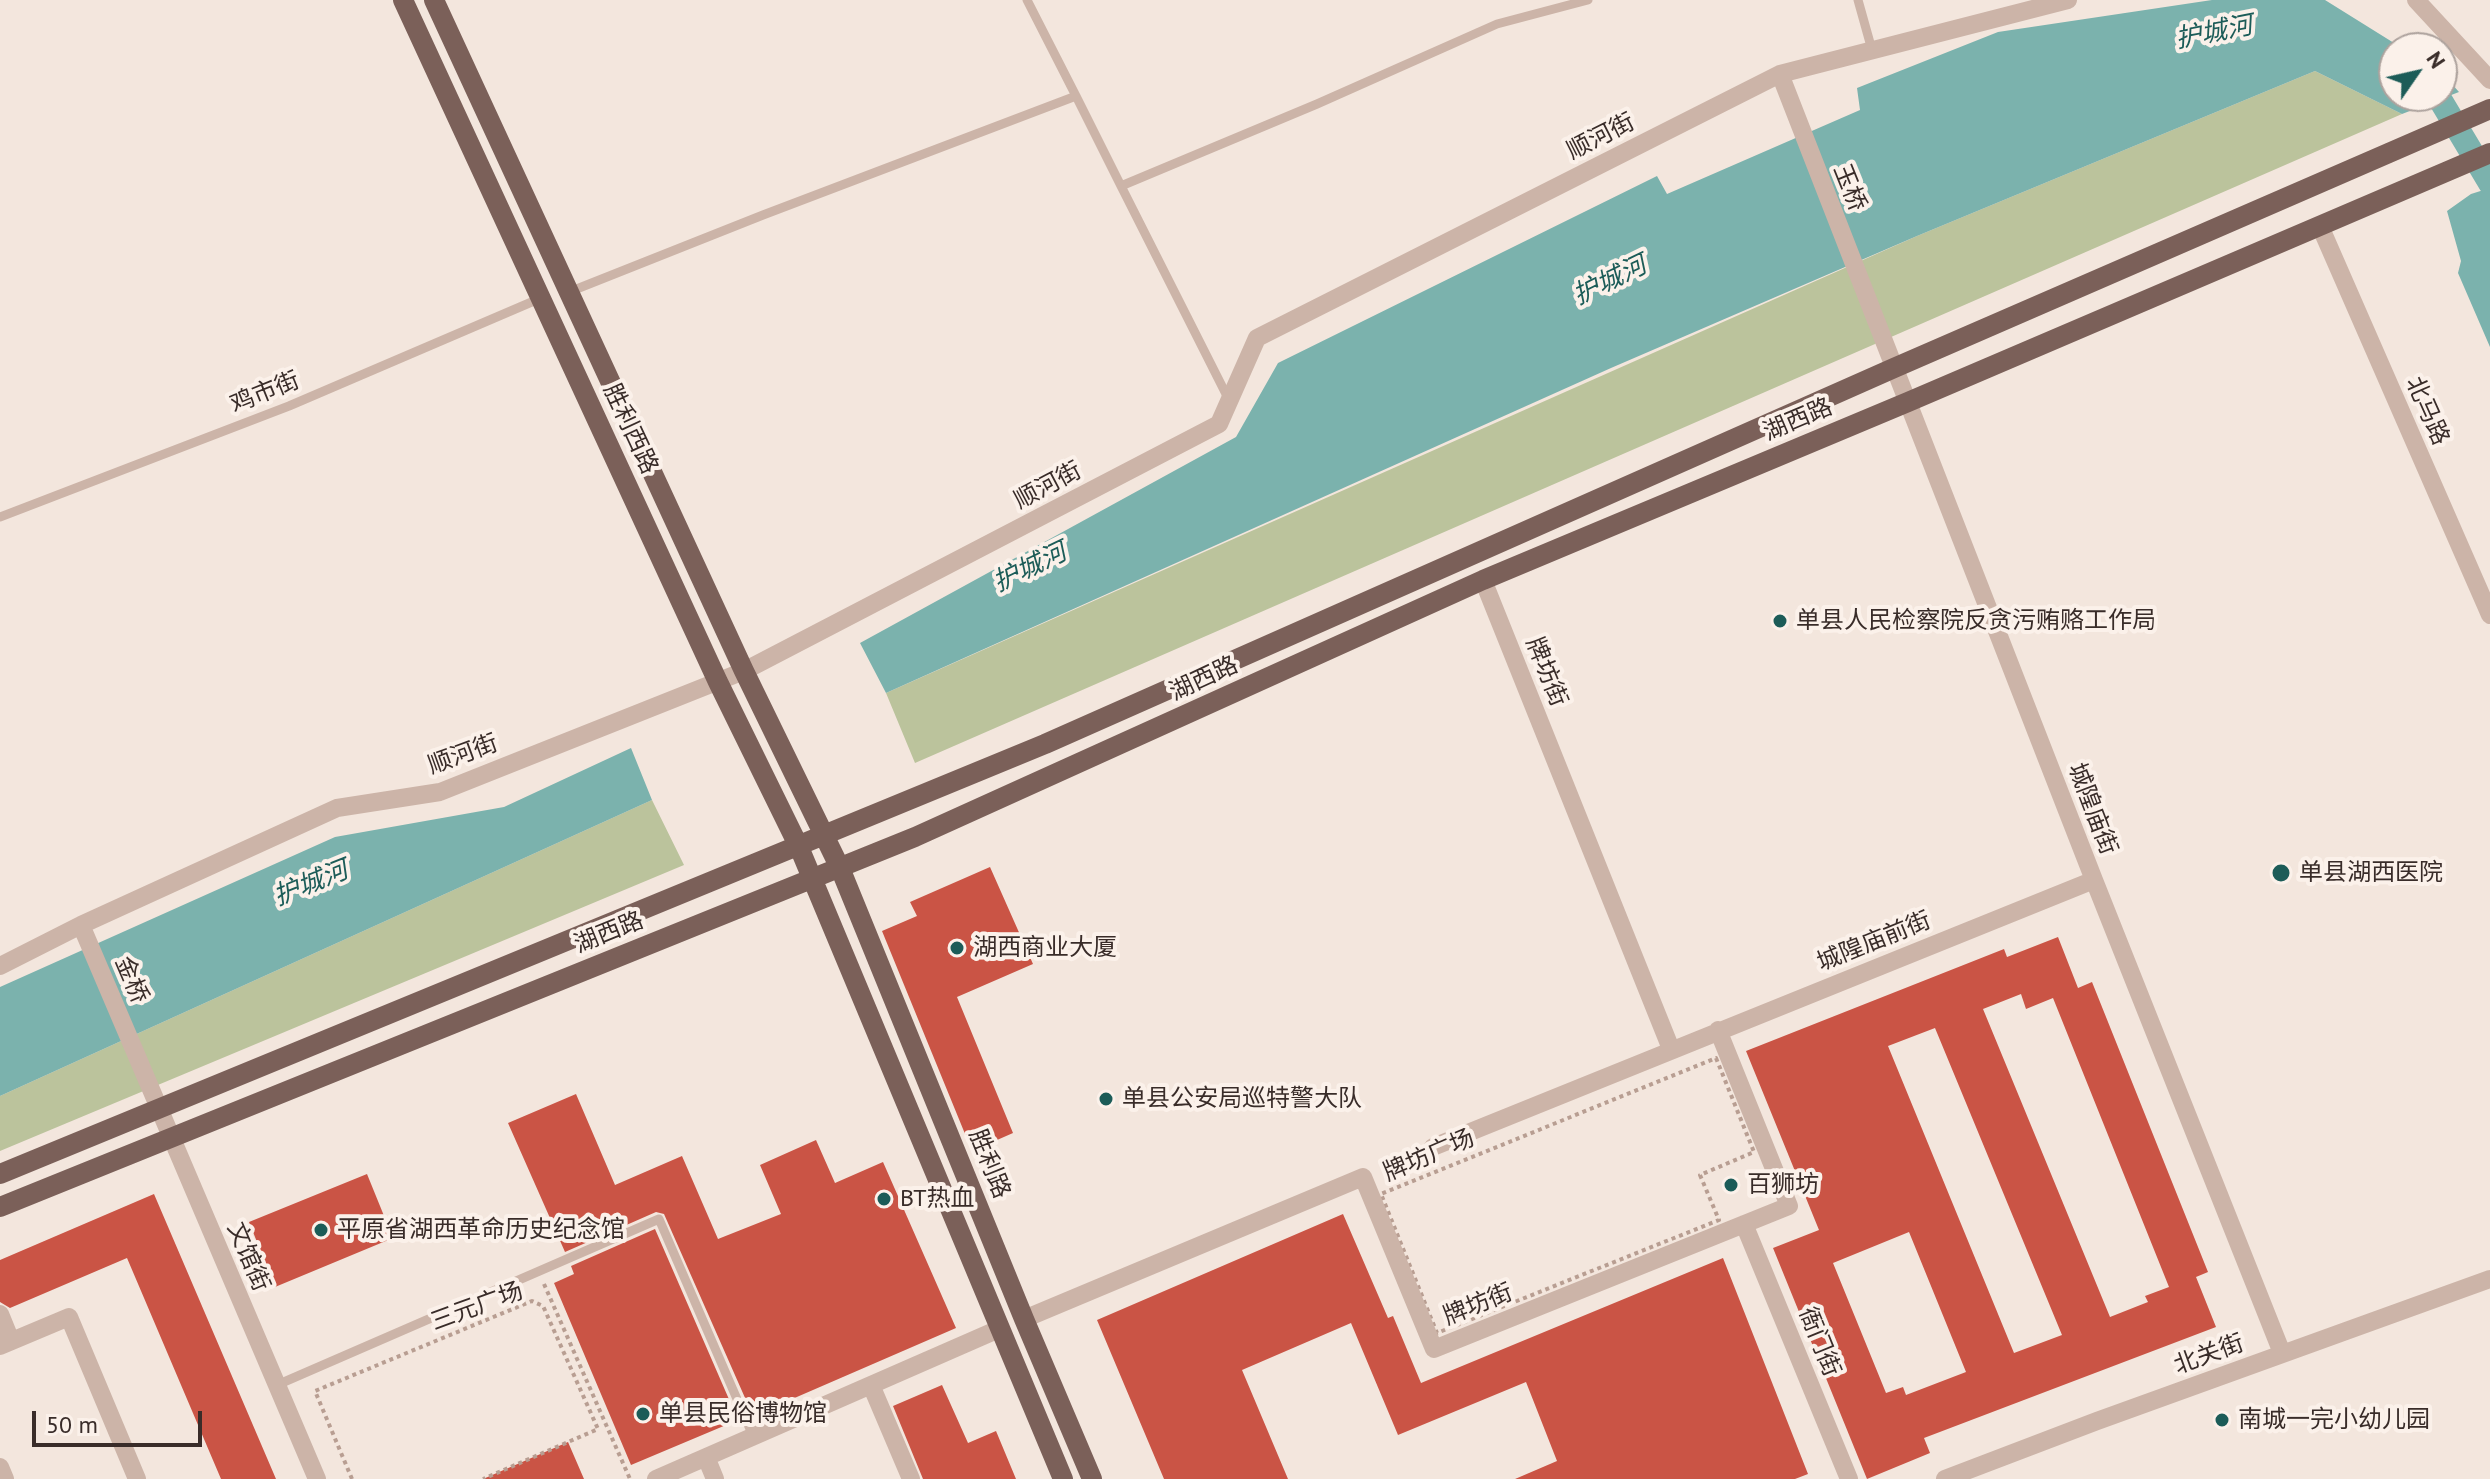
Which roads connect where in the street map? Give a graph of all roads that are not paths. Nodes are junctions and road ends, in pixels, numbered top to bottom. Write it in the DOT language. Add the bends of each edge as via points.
graph roads {
  1 [pos="403,0"];
  2 [pos="434,0"];
  3 [pos="1027,0"];
  4 [pos="1588,0"];
  5 [pos="1858,0"];
  6 [pos="2068,0"];
  7 [pos="2416,0"];
  8 [pos="1872,50"];
  9 [pos="1780,74"];
  10 [pos="2490,80"];
  11 [pos="1076,96"];
  12 [pos="2490,109"];
  13 [pos="2490,153"];
  14 [pos="1121,186"];
  15 [pos="2320,226"];
  16 [pos="1860,280"];
  17 [pos="569,292"];
  18 [pos="541,298"];
  19 [pos="1894,368"];
  20 [pos="1229,400"];
  21 [pos="1908,402"];
  22 [pos="0,517"];
  23 [pos="1483,580"];
  24 [pos="2490,615"];
  25 [pos="744,671"];
  26 [pos="718,682"];
  27 [pos="823,837"];
  28 [pos="799,847"];
  29 [pos="840,868"];
  30 [pos="813,878"];
  31 [pos="2094,880"];
  32 [pos="81,925"];
  33 [pos="0,966"];
  34 [pos="1718,1030"];
  35 [pos="1671,1049"];
  36 [pos="136,1053"];
  37 [pos="160,1109"];
  38 [pos="171,1137"];
  39 [pos="1433,1147"];
  40 [pos="0,1174"];
  41 [pos="0,1207"];
  42 [pos="1744,1224"];
  43 [pos="2490,1279"];
  44 [pos="0,1314"];
  45 [pos="1024,1319"];
  46 [pos="999,1329"];
  47 [pos="6,1344"];
  48 [pos="2282,1353"];
  49 [pos="277,1385"];
  50 [pos="871,1385"];
  51 [pos="753,1436"];
  52 [pos="706,1457"];
  53 [pos="0,1467"];
  54 [pos="5,1479"];
  55 [pos="137,1479"];
  56 [pos="317,1479"];
  57 [pos="656,1479"];
  58 [pos="715,1479"];
  59 [pos="911,1479"];
  60 [pos="1063,1479"];
  61 [pos="1092,1479"];
  62 [pos="1849,1479"];
  63 [pos="1945,1479"];
  1 -- 18 [label="main road, 胜利西路"];
  2 -- 17 [label="main road, 胜利西路"];
  3 -- 11 [label="lane"];
  4 -- 14 [label="lane" via="1497,24"];
  5 -- 8 [label="lane"];
  6 -- 8 [label="street, 顺河街"];
  7 -- 10 [label="street"];
  8 -- 9 [label="street, 顺河街"];
  9 -- 16 [label="street, 玉桥"];
  9 -- 20 [label="street, 顺河街" via="1257,338"];
  11 -- 14 [label="lane"];
  11 -- 17 [label="lane"];
  12 -- 19 [label="main road, 湖西路"];
  13 -- 15 [label="main road, 湖西路"];
  14 -- 20 [label="lane"];
  15 -- 21 [label="main road, 湖西路"];
  15 -- 24 [label="street, 北马路"];
  16 -- 19 [label="street, 城隍庙街"];
  17 -- 25 [label="main road, 胜利西路"];
  18 -- 22 [label="lane, 鸡市街" via="289,406"];
  18 -- 26 [label="main road, 胜利西路"];
  19 -- 21 [label="street, 城隍庙街"];
  19 -- 27 [label="main road, 湖西路"];
  20 -- 25 [label="street, 顺河街" via="1219,424"];
  21 -- 23 [label="main road, 湖西路"];
  21 -- 31 [label="street, 城隍庙街"];
  23 -- 29 [label="main road, 湖西路"];
  23 -- 35 [label="street, 牌坊街"];
  25 -- 26 [label="street, 顺河街"];
  25 -- 27 [label="main road, 胜利西路"];
  26 -- 28 [label="main road, 胜利西路"];
  26 -- 32 [label="street, 顺河街" via="440,792 337,808"];
  27 -- 28 [label="main road, 湖西路"];
  27 -- 29 [label="main road, 胜利西路"];
  28 -- 30 [label="main road, 胜利西路"];
  28 -- 37 [label="main road, 湖西路"];
  29 -- 30 [label="main road, 湖西路"];
  29 -- 45 [label="main road, 胜利路"];
  30 -- 38 [label="main road, 湖西路"];
  30 -- 46 [label="main road"];
  31 -- 34 [label="street, 城隍庙前街"];
  31 -- 48 [label="street, 城隍庙街"];
  32 -- 33 [label="street, 顺河街"];
  32 -- 36 [label="street, 金桥"];
  34 -- 35 [label="street, 城隍庙前街"];
  34 -- 42 [label="street, 牌坊街" via="1789,1206"];
  35 -- 39 [label="street, 城隍庙前街"];
  36 -- 37 [label="street, 文馆街"];
  37 -- 38 [label="street, 文馆街"];
  37 -- 40 [label="main road, 湖西路"];
  38 -- 41 [label="main road, 湖西路"];
  38 -- 49 [label="street, 文馆街"];
  42 -- 45 [label="street, 牌坊街" via="1434,1349 1363,1177"];
  42 -- 62 [label="street, 衙门街"];
  43 -- 48 [label="street, 北关街"];
  44 -- 47 [label="street"];
  45 -- 61 [label="main road, 胜利路"];
  46 -- 50 [label="street"];
  46 -- 60 [label="main road"];
  47 -- 55 [label="street" via="69,1317"];
  48 -- 63 [label="street, 北关街"];
  49 -- 51 [label="lane" via="659,1219"];
  49 -- 56 [label="street, 文馆街"];
  50 -- 51 [label="street"];
  50 -- 59 [label="street"];
  51 -- 52 [label="street"];
  52 -- 57 [label="street"];
  52 -- 58 [label="street"];
  53 -- 54 [label="street"];
}
